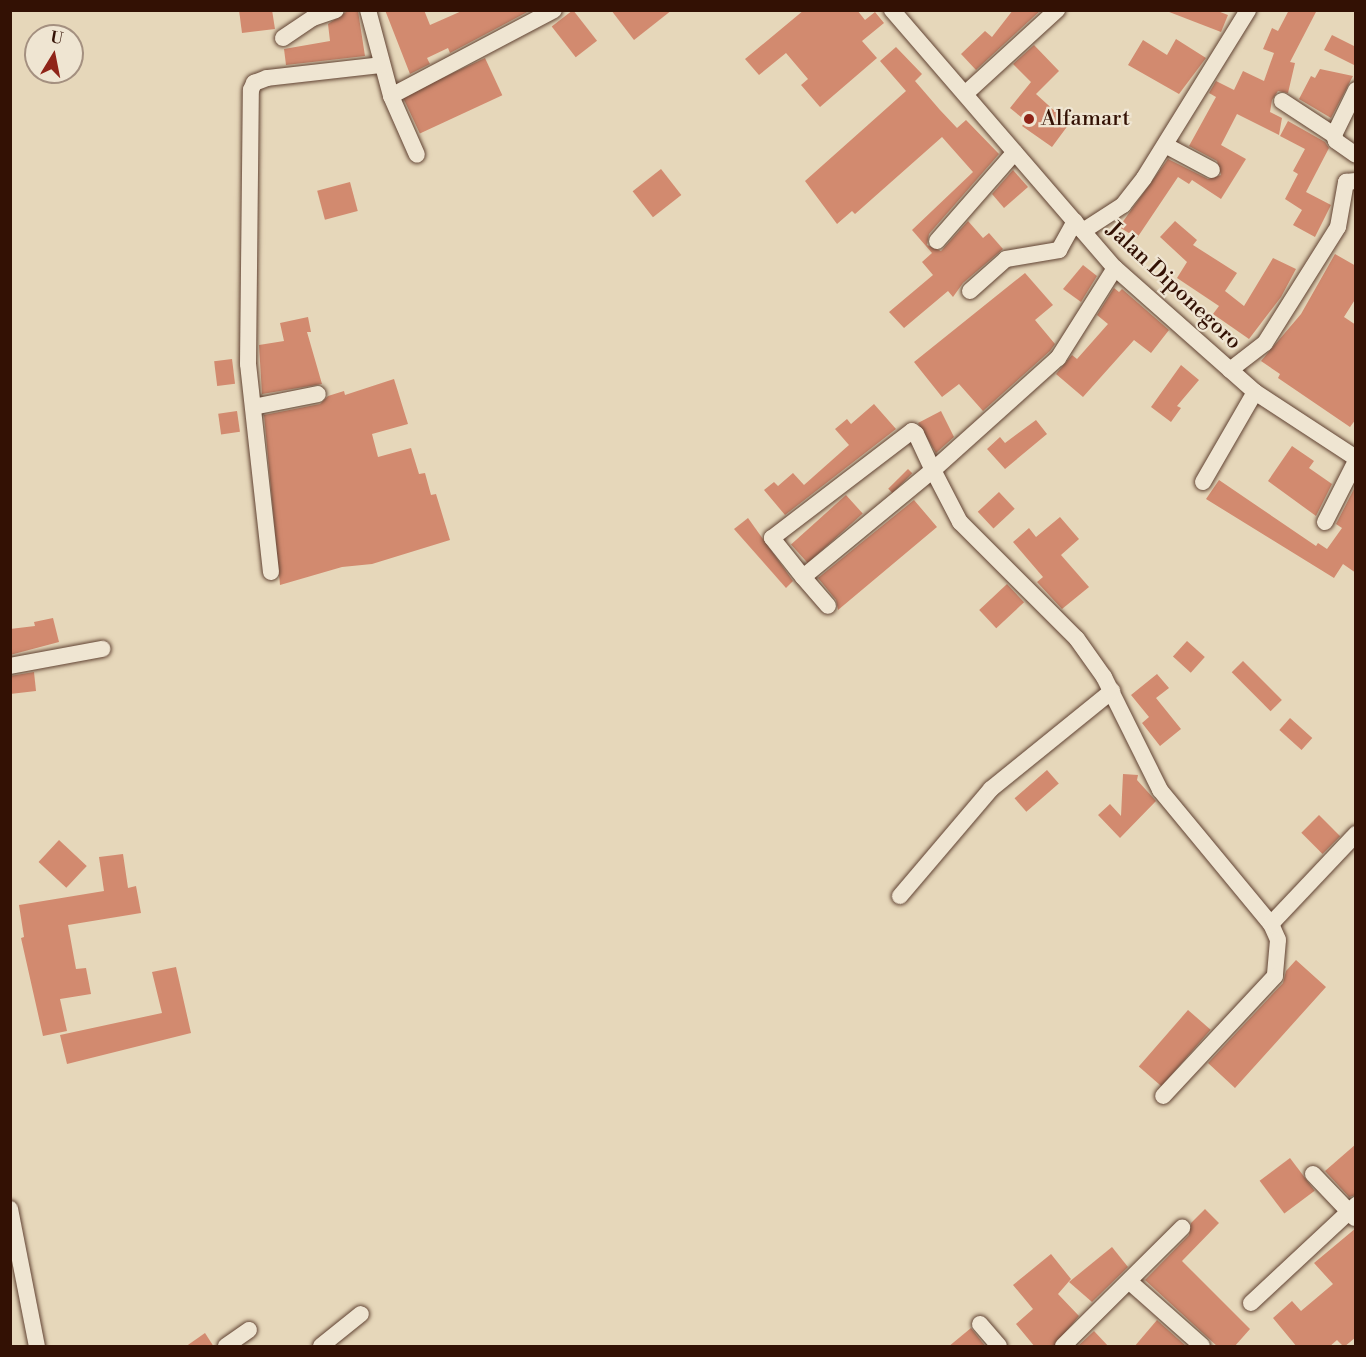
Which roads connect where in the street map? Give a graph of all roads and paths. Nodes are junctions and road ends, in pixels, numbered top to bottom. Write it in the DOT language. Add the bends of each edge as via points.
graph roads {
  1 [pos="336,10"];
  2 [pos="368,10"];
  3 [pos="554,10"];
  4 [pos="892,10"];
  5 [pos="1058,10"];
  6 [pos="1248,10"];
  7 [pos="283,38"];
  8 [pos="381,65"];
  9 [pos="1356,90"];
  10 [pos="965,94"];
  11 [pos="391,96"];
  12 [pos="1282,101"];
  13 [pos="1334,135"];
  14 [pos="1165,145"];
  15 [pos="1015,152"];
  16 [pos="417,155"];
  17 [pos="1356,155"];
  18 [pos="1212,170"];
  19 [pos="1353,183"];
  20 [pos="1079,226"];
  21 [pos="937,241"];
  22 [pos="1115,268"];
  23 [pos="970,291"];
  24 [pos="1230,370"];
  25 [pos="1255,392"];
  26 [pos="318,394"];
  27 [pos="253,407"];
  28 [pos="1353,453"];
  29 [pos="933,470"];
  30 [pos="1203,482"];
  31 [pos="1325,522"];
  32 [pos="271,572"];
  33 [pos="803,577"];
  34 [pos="828,606"];
  35 [pos="102,649"];
  36 [pos="10,666"];
  37 [pos="1112,691"];
  38 [pos="1356,834"];
  39 [pos="900,896"];
  40 [pos="1271,924"];
  41 [pos="1163,1096"];
  42 [pos="1313,1174"];
  43 [pos="10,1209"];
  44 [pos="1353,1211"];
  45 [pos="1182,1228"];
  46 [pos="1131,1282"];
  47 [pos="1251,1303"];
  48 [pos="360,1314"];
  49 [pos="980,1324"];
  50 [pos="249,1329"];
  51 [pos="1197,1345"];
  52 [pos="37,1347"];
  53 [pos="226,1347"];
  54 [pos="321,1347"];
  55 [pos="999,1347"];
  56 [pos="1063,1347"];
  1 -- 7 [label="street" via="313,18"];
  2 -- 8 [label="street"];
  3 -- 11 [label="street"];
  4 -- 10 [label="street, Jalan Diponegoro"];
  5 -- 10 [label="street"];
  6 -- 14 [label="street"];
  8 -- 11 [label="street"];
  8 -- 27 [label="street" via="267,78 252,86 247,293"];
  9 -- 13 [label="street"];
  10 -- 15 [label="street, Jalan Diponegoro"];
  11 -- 16 [label="street"];
  12 -- 13 [label="street"];
  13 -- 17 [label="street" via="1336,141"];
  14 -- 18 [label="street"];
  14 -- 20 [label="street" via="1123,205"];
  15 -- 20 [label="street, Jalan Diponegoro"];
  15 -- 21 [label="street"];
  19 -- 24 [label="street" via="1338,226 1265,343"];
  20 -- 22 [label="street, Jalan Diponegoro"];
  20 -- 23 [label="street" via="1059,250 1006,259"];
  22 -- 24 [label="street, Jalan Diponegoro"];
  22 -- 29 [label="street" via="1058,358"];
  24 -- 25 [label="street, Jalan Diponegoro"];
  25 -- 28 [label="street, Jalan Diponegoro"];
  25 -- 30 [label="street"];
  26 -- 27 [label="street"];
  27 -- 32 [label="street"];
  28 -- 31 [label="street"];
  29 -- 33 [label="street"];
  29 -- 33 [label="street" via="912,431 776,532 773,541"];
  29 -- 37 [label="street" via="960,522 1077,639"];
  33 -- 34 [label="street"];
  35 -- 36 [label="street"];
  37 -- 39 [label="street" via="992,789"];
  37 -- 40 [label="street" via="1160,790"];
  38 -- 40 [label="street"];
  40 -- 41 [label="street" via="1278,940 1275,976"];
  42 -- 44 [label="street"];
  43 -- 52 [label="street"];
  44 -- 47 [label="street"];
  45 -- 46 [label="street"];
  46 -- 51 [label="street"];
  46 -- 56 [label="street"];
  48 -- 54 [label="street"];
  49 -- 55 [label="street"];
  50 -- 53 [label="street"];
}
